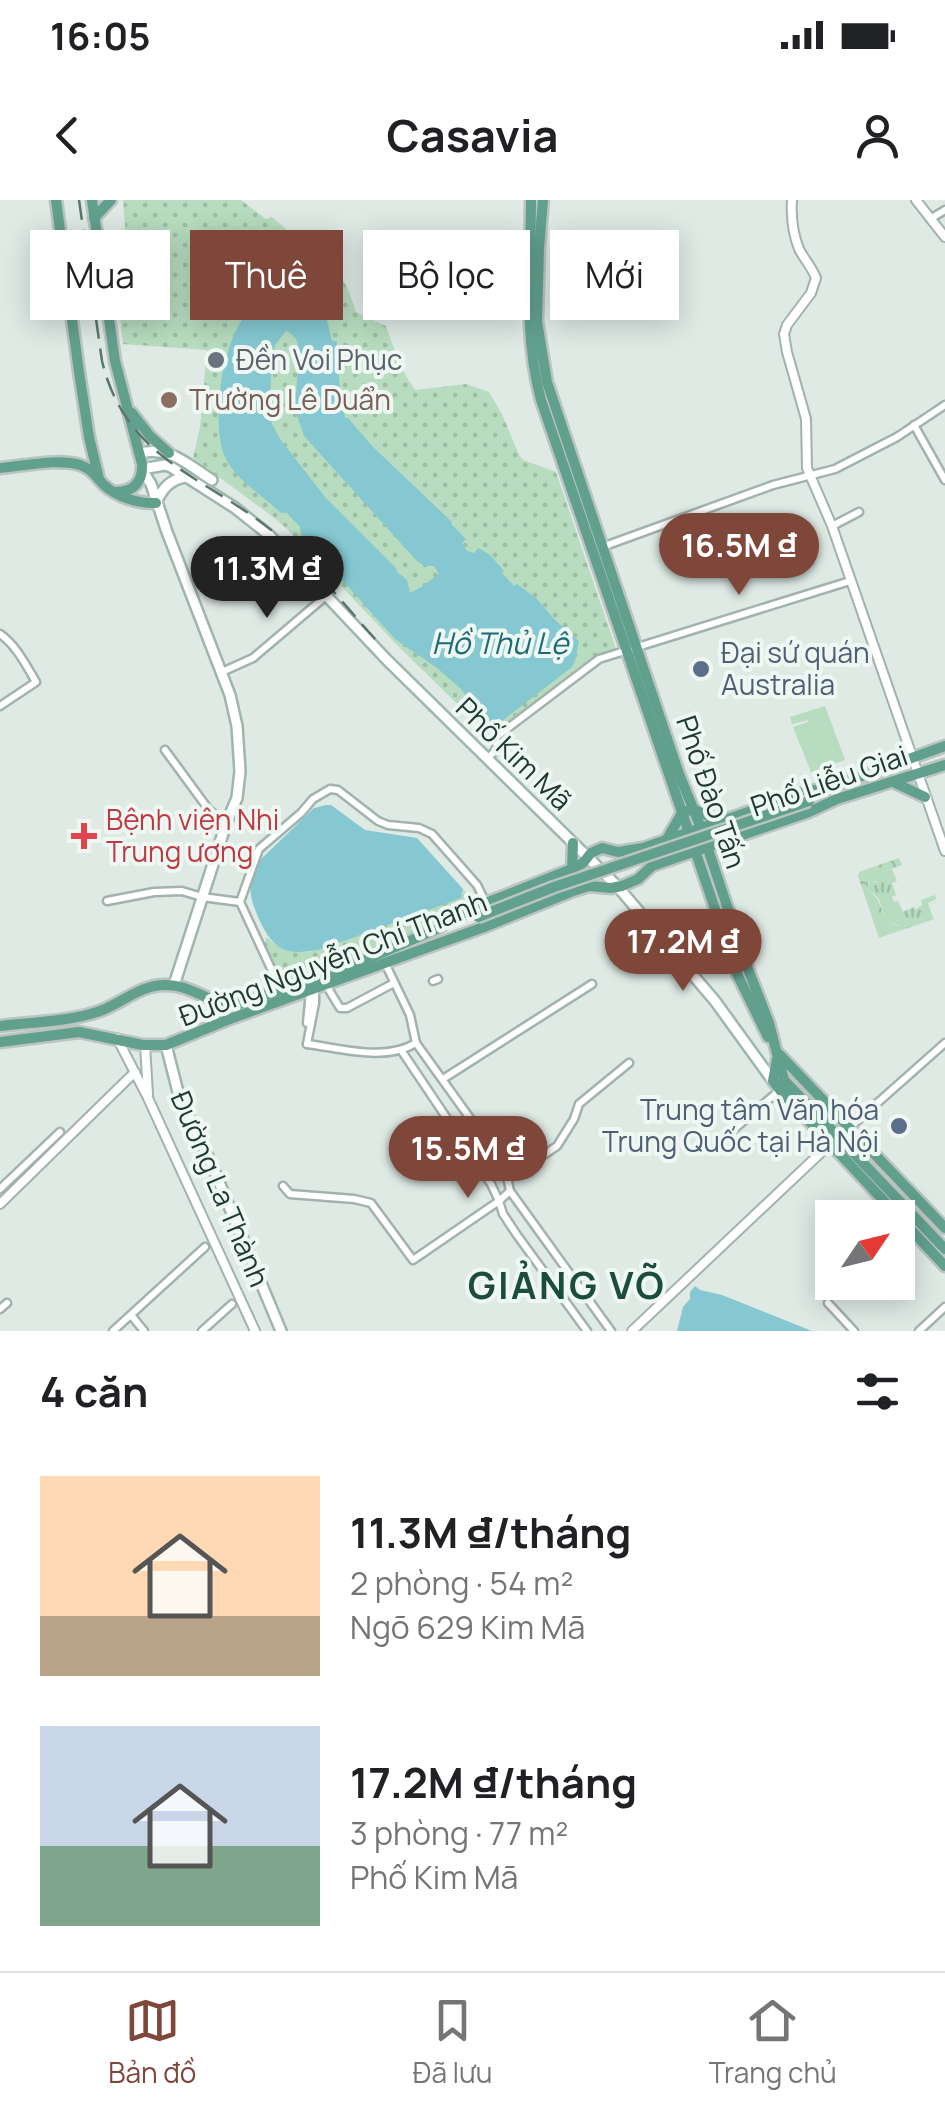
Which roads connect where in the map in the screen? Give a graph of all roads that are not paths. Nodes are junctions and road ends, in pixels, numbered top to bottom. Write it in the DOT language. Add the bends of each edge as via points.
graph roads {
  1 [pos="53,200"];
  2 [pos="92,200"];
  3 [pos="111,200"];
  4 [pos="531,200"];
  5 [pos="543,200"];
  6 [pos="792,200"];
  7 [pos="916,200"];
  8 [pos="945,210"];
  9 [pos="94,218"];
  10 [pos="930,219"];
  11 [pos="945,237"];
  12 [pos="533,289"];
  13 [pos="124,401"];
  14 [pos="945,405"];
  15 [pos="914,426"];
  16 [pos="90,443"];
  17 [pos="168,453"];
  18 [pos="69,462"];
  19 [pos="142,464"];
  20 [pos="0,468"];
  21 [pos="810,474"];
  22 [pos="191,475"];
  23 [pos="99,478"];
  24 [pos="212,480"];
  25 [pos="945,480"];
  26 [pos="116,492"];
  27 [pos="156,503"];
  28 [pos="859,512"];
  29 [pos="832,526"];
  30 [pos="597,548"];
  31 [pos="850,581"];
  32 [pos="327,596"];
  33 [pos="0,634"];
  34 [pos="632,648"];
  35 [pos="222,672"];
  36 [pos="0,706"];
  37 [pos="945,746"];
  38 [pos="165,750"];
  39 [pos="913,758"];
  40 [pos="487,759"];
  41 [pos="945,764"];
  42 [pos="918,774"];
  43 [pos="892,781"];
  44 [pos="831,787"];
  45 [pos="925,797"];
  46 [pos="837,799"];
  47 [pos="809,801"];
  48 [pos="688,811"];
  49 [pos="738,816"];
  50 [pos="720,822"];
  51 [pos="226,824"];
  52 [pos="701,828"];
  53 [pos="688,832"];
  54 [pos="744,835"];
  55 [pos="732,839"];
  56 [pos="667,840"];
  57 [pos="573,843"];
  58 [pos="643,848"];
  59 [pos="945,851"];
  60 [pos="696,856"];
  61 [pos="710,856"];
  62 [pos="589,858"];
  63 [pos="652,866"];
  64 [pos="568,871"];
  65 [pos="618,887"];
  66 [pos="574,891"];
  67 [pos="202,897"];
  68 [pos="107,900"];
  69 [pos="240,902"];
  70 [pos="486,903"];
  71 [pos="440,935"];
  72 [pos="384,962"];
  73 [pos="394,983"];
  74 [pos="592,984"];
  75 [pos="174,985"];
  76 [pos="315,985"];
  77 [pos="281,990"];
  78 [pos="238,1010"];
  79 [pos="74,1017"];
  80 [pos="0,1026"];
  81 [pos="76,1033"];
  82 [pos="118,1038"];
  83 [pos="0,1042"];
  84 [pos="945,1043"];
  85 [pos="416,1044"];
  86 [pos="145,1045"];
  87 [pos="166,1045"];
  88 [pos="401,1050"];
  89 [pos="778,1053"];
  90 [pos="629,1063"];
  91 [pos="135,1072"];
  92 [pos="443,1079"];
  93 [pos="777,1086"];
  94 [pos="148,1098"];
  95 [pos="848,1128"];
  96 [pos="60,1132"];
  97 [pos="726,1136"];
  98 [pos="834,1141"];
  99 [pos="507,1180"];
  100 [pos="283,1186"];
  101 [pos="510,1191"];
  102 [pos="2,1195"];
  103 [pos="888,1198"];
  104 [pos="499,1200"];
  105 [pos="945,1228"];
  106 [pos="205,1247"];
  107 [pos="945,1249"];
  108 [pos="945,1266"];
  109 [pos="7,1303"];
  110 [pos="232,1304"];
  111 [pos="828,1304"];
  112 [pos="945,1307"];
  113 [pos="0,1309"];
  114 [pos="131,1315"];
  115 [pos="112,1331"];
  116 [pos="144,1331"];
  117 [pos="202,1331"];
  118 [pos="255,1331"];
  119 [pos="280,1331"];
  120 [pos="587,1331"];
  121 [pos="611,1331"];
  122 [pos="632,1331"];
  123 [pos="854,1331"];
  124 [pos="919,1331"];
  1 -- 16 [label="main road"];
  2 -- 9 [label="main road"];
  3 -- 9 [label="main road"];
  4 -- 12 [label="main road, Phố Đào Tấn"];
  5 -- 12 [label="main road, Phố Đào Tấn"];
  6 -- 21 [label="street" via="800,252 816,278 784,334 806,419"];
  7 -- 10 [label="street"];
  8 -- 10 [label="street"];
  9 -- 13 [label="main road"];
  10 -- 11 [label="street"];
  12 -- 30 [label="main road, Phố Đào Tấn" via="546,382"];
  13 -- 17 [label="main road"];
  13 -- 19 [label="main road"];
  14 -- 15 [label="street"];
  15 -- 21 [label="street" via="835,468"];
  15 -- 25 [label="street"];
  16 -- 18 [label="main road"];
  16 -- 23 [label="main road"];
  17 -- 19 [label="main road" via="155,450"];
  17 -- 22 [label="main road, Phố Kim Mã"];
  18 -- 20 [label="main road"];
  18 -- 23 [label="main road"];
  19 -- 22 [label="main road, Phố Kim Mã"];
  19 -- 26 [label="main road" via="131,489"];
  19 -- 27 [label="main road"];
  21 -- 29 [label="street"];
  21 -- 30 [label="street"];
  22 -- 24 [label="main road, Phố Kim Mã"];
  22 -- 27 [label="main road" via="166,486"];
  22 -- 32 [label="main road, Phố Kim Mã" via="262,528"];
  23 -- 26 [label="main road"];
  26 -- 27 [label="main road"];
  27 -- 35 [label="main road"];
  28 -- 29 [label="street"];
  29 -- 31 [label="street"];
  30 -- 34 [label="main road, Phố Đào Tấn"];
  31 -- 34 [label="street"];
  31 -- 39 [label="street"];
  32 -- 35 [label="street" via="253,658"];
  32 -- 40 [label="main road, Phố Kim Mã"];
  33 -- 36 [label="street" via="36,682"];
  34 -- 40 [label="street" via="589,664 496,737 497,749"];
  34 -- 48 [label="main road, Phố Đào Tấn"];
  35 -- 51 [label="main road" via="240,770"];
  37 -- 39 [label="main road, Phố Liễu Giai"];
  38 -- 51 [label="street"];
  39 -- 42 [label="street"];
  39 -- 44 [label="main road, Phố Liễu Giai"];
  40 -- 57 [label="main road, Phố Kim Mã"];
  41 -- 42 [label="main road, Phố Liễu Giai"];
  42 -- 43 [label="main road, Phố Liễu Giai"];
  42 -- 45 [label="street"];
  43 -- 45 [label="main road"];
  43 -- 46 [label="main road, Phố Liễu Giai"];
  44 -- 47 [label="main road"];
  44 -- 49 [label="main road, Phố Liễu Giai"];
  45 -- 59 [label="street"];
  46 -- 47 [label="main road"];
  46 -- 54 [label="main road, Phố Liễu Giai"];
  47 -- 71 [label="main road, bridge" via="554,887"];
  48 -- 50 [label="main road"];
  48 -- 52 [label="main road, Phố Đào Tấn"];
  48 -- 53 [label="main road, Phố Đào Tấn"];
  48 -- 56 [label="main road"];
  49 -- 50 [label="main road, Phố Liễu Giai"];
  49 -- 54 [label="main road"];
  50 -- 52 [label="main road, Phố Liễu Giai"];
  51 -- 67 [label="main road"];
  52 -- 53 [label="main road, Phố Liễu Giai"];
  52 -- 61 [label="main road, Phố Đào Tấn"];
  53 -- 56 [label="main road, Phố Liễu Giai"];
  53 -- 60 [label="main road, Phố Đào Tấn"];
  54 -- 55 [label="main road, Phố Liễu Giai"];
  55 -- 61 [label="main road, Phố Liễu Giai"];
  55 -- 61 [label="main road"];
  56 -- 58 [label="main road, Phố Liễu Giai"];
  57 -- 62 [label="main road, Phố Kim Mã"];
  57 -- 64 [label="main road"];
  58 -- 62 [label="main road, Phố Liễu Giai" via="602,848"];
  58 -- 63 [label="main road"];
  60 -- 61 [label="main road, Phố Liễu Giai"];
  60 -- 63 [label="main road"];
  60 -- 89 [label="main road, Phố Đào Tấn" via="738,976"];
  61 -- 89 [label="main road, Phố Đào Tấn"];
  62 -- 64 [label="main road, Đường Nguyễn Chí Thanh"];
  62 -- 65 [label="main road, Phố Kim Mã"];
  63 -- 65 [label="main road"];
  64 -- 66 [label="main road"];
  64 -- 70 [label="main road, Đường Nguyễn Chí Thanh"];
  65 -- 66 [label="main road, Đường Nguyễn Chí Thanh"];
  65 -- 93 [label="main road, Phố Kim Mã"];
  66 -- 71 [label="main road, Đường Nguyễn Chí Thanh" via="484,927"];
  67 -- 68 [label="street" via="182,891"];
  67 -- 69 [label="street"];
  67 -- 75 [label="main road"];
  69 -- 70 [label="street" via="259,849 330,789 378,821 427,830"];
  69 -- 77 [label="street"];
  70 -- 71 [label="main road, Đường Nguyễn Chí Thanh" via="451,920"];
  71 -- 72 [label="main road, Đường Nguyễn Chí Thanh"];
  71 -- 76 [label="main road, Đường Nguyễn Chí Thanh"];
  72 -- 73 [label="street"];
  72 -- 76 [label="main road, Đường Nguyễn Chí Thanh"];
  73 -- 76 [label="street" via="347,1008"];
  73 -- 85 [label="street"];
  74 -- 92 [label="street"];
  75 -- 78 [label="main road, Đường Nguyễn Chí Thanh"];
  75 -- 79 [label="main road, Đường Nguyễn Chí Thanh" via="152,986"];
  76 -- 77 [label="main road, Đường Nguyễn Chí Thanh"];
  76 -- 78 [label="main road, Đường Nguyễn Chí Thanh"];
  76 -- 88 [label="street" via="306,1044"];
  77 -- 78 [label="main road, Đường Nguyễn Chí Thanh"];
  78 -- 87 [label="main road, Đường Nguyễn Chí Thanh"];
  79 -- 80 [label="main road, Đường Nguyễn Chí Thanh"];
  79 -- 81 [label="main road"];
  81 -- 82 [label="main road, Đường Nguyễn Chí Thanh"];
  81 -- 83 [label="main road, Đường Nguyễn Chí Thanh"];
  82 -- 86 [label="main road, Đường Nguyễn Chí Thanh"];
  82 -- 91 [label="street"];
  84 -- 95 [label="street"];
  85 -- 88 [label="street"];
  85 -- 92 [label="street"];
  86 -- 87 [label="main road, Đường Nguyễn Chí Thanh"];
  86 -- 94 [label="street"];
  87 -- 119 [label="main road, Đường La Thành" via="179,1096"];
  88 -- 104 [label="street"];
  89 -- 93 [label="main road"];
  89 -- 95 [label="main road"];
  89 -- 98 [label="main road, Phố Kim Mã" via="784,1080"];
  90 -- 99 [label="street" via="579,1104 557,1146"];
  91 -- 94 [label="street"];
  91 -- 102 [label="street"];
  92 -- 99 [label="street" via="505,1167"];
  93 -- 97 [label="street"];
  93 -- 98 [label="main road, Phố Kim Mã"];
  94 -- 118 [label="street"];
  95 -- 98 [label="street"];
  95 -- 105 [label="main road"];
  96 -- 102 [label="street"];
  98 -- 103 [label="main road, Phố Kim Mã"];
  98 -- 122 [label="street"];
  99 -- 101 [label="street"];
  100 -- 104 [label="street" via="292,1197 371,1203 412,1260"];
  101 -- 104 [label="street"];
  101 -- 121 [label="street"];
  103 -- 107 [label="main road, Phố Kim Mã"];
  103 -- 108 [label="main road, Phố Kim Mã"];
  104 -- 120 [label="street"];
  106 -- 114 [label="street"];
  109 -- 113 [label="street"];
  110 -- 117 [label="street"];
  111 -- 123 [label="street"];
  112 -- 124 [label="street"];
  114 -- 115 [label="street"];
  114 -- 116 [label="street"];
}
